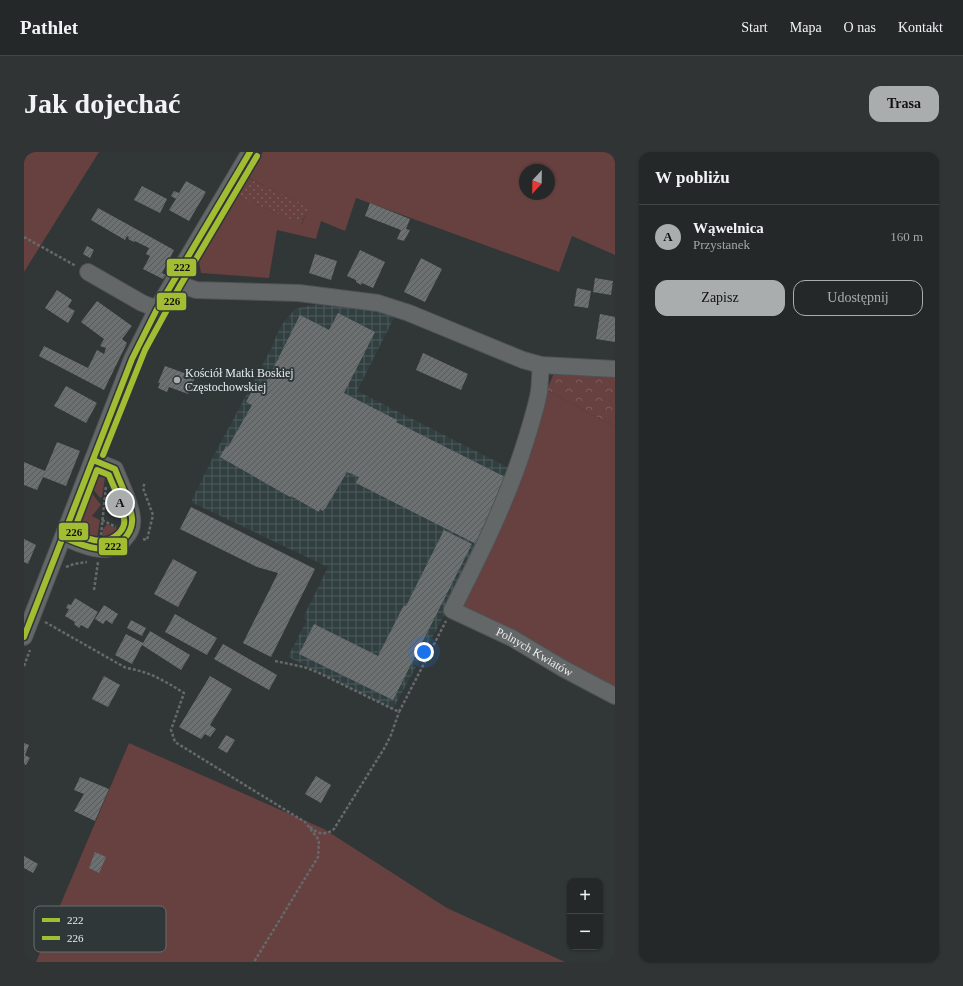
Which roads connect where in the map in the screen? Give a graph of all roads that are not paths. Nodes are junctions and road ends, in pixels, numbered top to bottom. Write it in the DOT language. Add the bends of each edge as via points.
graph roads {
  1 [pos="250,152"];
  2 [pos="88,272"];
  3 [pos="173,282"];
  4 [pos="157,309"];
  5 [pos="541,365"];
  6 [pos="615,369"];
  7 [pos="93,460"];
  8 [pos="63,537"];
  9 [pos="28,641"];
  10 [pos="615,696"];
  1 -- 3 [label="street"];
  2 -- 4 [label="street"];
  3 -- 4 [label="street"];
  3 -- 5 [label="street" via="196,290 299,293 378,303"];
  4 -- 7 [label="street" via="126,372"];
  5 -- 6 [label="street"];
  5 -- 10 [label="street, Polnych Kwiatów" via="539,392 518,468 452,610 512,638"];
  7 -- 8 [label="street"];
  7 -- 8 [label="street" via="115,469 131,511 129,533 116,546 100,550"];
  8 -- 9 [label="street" via="33,614"];
}
